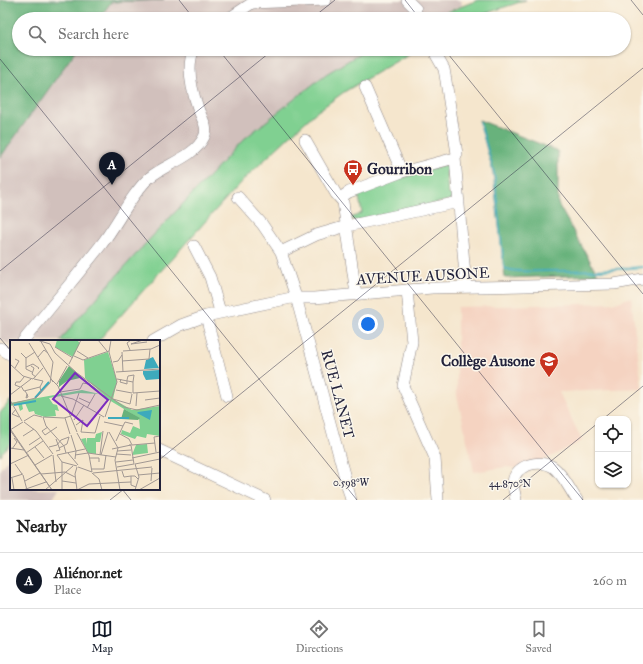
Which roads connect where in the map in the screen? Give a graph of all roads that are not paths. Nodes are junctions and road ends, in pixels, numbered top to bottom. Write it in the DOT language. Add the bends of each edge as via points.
graph roads {
  1 [pos="326,0"];
  2 [pos="407,0"];
  3 [pos="416,8"];
  4 [pos="238,12"];
  5 [pos="192,56"];
  6 [pos="437,56"];
  7 [pos="365,87"];
  8 [pos="305,140"];
  9 [pos="456,158"];
  10 [pos="402,172"];
  11 [pos="238,197"];
  12 [pos="340,198"];
  13 [pos="459,202"];
  14 [pos="347,226"];
  15 [pos="194,246"];
  16 [pos="281,252"];
  17 [pos="643,279"];
  18 [pos="466,287"];
  19 [pos="407,290"];
  20 [pos="356,294"];
  21 [pos="296,297"];
  22 [pos="222,312"];
  23 [pos="206,316"];
  24 [pos="24,340"];
  25 [pos="155,340"];
  26 [pos="228,396"];
  27 [pos="160,450"];
  28 [pos="265,500"];
  29 [pos="351,500"];
  30 [pos="438,500"];
  31 [pos="516,500"];
  32 [pos="576,500"];
  1 -- 4 [label="street" via="252,2"];
  2 -- 3 [label="street"];
  5 -- 24 [label="street" via="190,66 192,89 206,128 204,136 188,154 149,178 140,188 102,244"];
  6 -- 9 [label="street" via="444,69"];
  7 -- 10 [label="street"];
  8 -- 12 [label="street"];
  9 -- 10 [label="street"];
  9 -- 13 [label="street"];
  10 -- 12 [label="street" via="349,192"];
  11 -- 16 [label="street, RUE LANET" via="262,224"];
  12 -- 14 [label="street" via="344,202"];
  13 -- 14 [label="street"];
  13 -- 18 [label="street"];
  14 -- 16 [label="street" via="316,235"];
  14 -- 20 [label="street"];
  15 -- 22 [label="street" via="210,276 218,308"];
  16 -- 21 [label="street, RUE LANET"];
  17 -- 18 [label="street, AVENUE AUSONE" via="614,284"];
  18 -- 19 [label="street, AVENUE AUSONE"];
  19 -- 20 [label="street, AVENUE AUSONE"];
  19 -- 30 [label="street" via="412,342 403,386 435,458"];
  20 -- 21 [label="street, AVENUE AUSONE"];
  21 -- 22 [label="street, AVENUE AUSONE"];
  21 -- 29 [label="street, RUE LANET"];
  22 -- 23 [label="street, AVENUE AUSONE"];
  23 -- 25 [label="street, AVENUE AUSONE" via="182,325"];
  23 -- 26 [label="street"];
  27 -- 28 [label="street"];
  31 -- 32 [label="street" via="513,481 516,475 524,467 539,462 555,469"];
}
